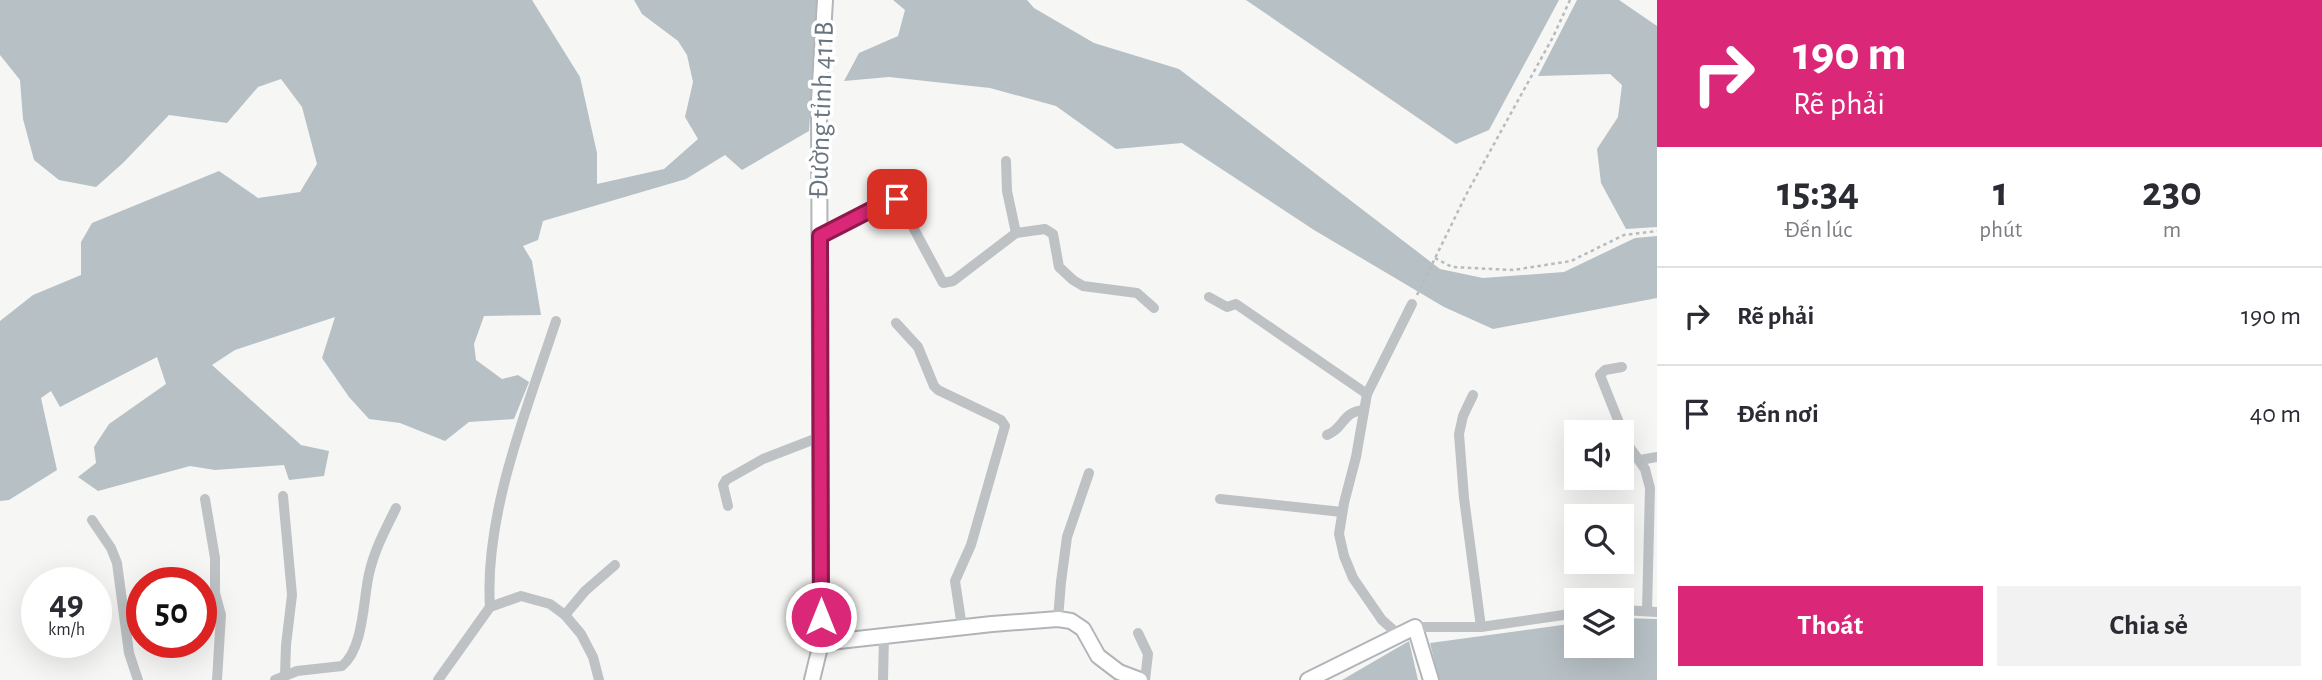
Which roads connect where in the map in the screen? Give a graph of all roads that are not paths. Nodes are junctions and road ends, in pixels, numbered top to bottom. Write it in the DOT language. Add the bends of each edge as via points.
graph roads {
  1 [pos="825,0"];
  2 [pos="1006,162"];
  3 [pos="1016,233"];
  4 [pos="820,236"];
  5 [pos="1209,297"];
  6 [pos="1412,304"];
  7 [pos="1154,308"];
  8 [pos="556,321"];
  9 [pos="896,323"];
  10 [pos="1622,367"];
  11 [pos="1367,394"];
  12 [pos="1473,395"];
  13 [pos="1364,411"];
  14 [pos="1327,435"];
  15 [pos="820,438"];
  16 [pos="1657,457"];
  17 [pos="1640,460"];
  18 [pos="1089,473"];
  19 [pos="283,496"];
  20 [pos="205,499"];
  21 [pos="1220,499"];
  22 [pos="728,506"];
  23 [pos="396,509"];
  24 [pos="1342,512"];
  25 [pos="92,520"];
  26 [pos="615,565"];
  27 [pos="490,607"];
  28 [pos="1634,611"];
  29 [pos="1652,612"];
  30 [pos="565,615"];
  31 [pos="1564,615"];
  32 [pos="1058,620"];
  33 [pos="962,627"];
  34 [pos="1415,627"];
  35 [pos="1481,627"];
  36 [pos="1138,633"];
  37 [pos="1399,635"];
  38 [pos="884,636"];
  39 [pos="821,643"];
  40 [pos="280,678"];
  41 [pos="138,680"];
  42 [pos="219,680"];
  43 [pos="438,680"];
  44 [pos="599,680"];
  45 [pos="812,680"];
  46 [pos="883,680"];
  47 [pos="1143,680"];
  48 [pos="1308,680"];
  49 [pos="1431,680"];
  1 -- 4 [label="main road, Đường tỉnh 411B" via="819,102"];
  2 -- 3 [label="street"];
  3 -- 4 [label="street" via="953,281 943,283 897,199"];
  3 -- 7 [label="street" via="1050,230 1059,267 1073,280 1083,286 1137,293"];
  4 -- 15 [label="main road, Đường tỉnh 411B"];
  5 -- 11 [label="street" via="1227,307 1236,304"];
  6 -- 11 [label="street"];
  8 -- 27 [label="street" via="496,521 489,570"];
  9 -- 33 [label="street" via="918,347 934,386 1005,426 971,545 955,581"];
  10 -- 17 [label="street" via="1605,370 1600,377 1632,454"];
  11 -- 13 [label="street"];
  12 -- 35 [label="street" via="1459,433"];
  13 -- 14 [label="street" via="1352,411"];
  13 -- 24 [label="street"];
  15 -- 22 [label="street" via="763,459 726,480"];
  15 -- 39 [label="main road, Đường tỉnh 411B"];
  16 -- 17 [label="street"];
  17 -- 29 [label="street" via="1650,488"];
  18 -- 32 [label="street" via="1068,537"];
  19 -- 40 [label="street" via="292,594"];
  20 -- 42 [label="street" via="221,615"];
  21 -- 24 [label="street"];
  23 -- 40 [label="street" via="369,573 351,656 342,666 297,671"];
  24 -- 37 [label="street" via="1339,534 1353,578 1382,620"];
  25 -- 41 [label="street" via="117,563 129,653"];
  26 -- 30 [label="street" via="584,591"];
  27 -- 30 [label="street" via="521,596 550,604"];
  27 -- 43 [label="street"];
  28 -- 29 [label="street"];
  30 -- 44 [label="street" via="581,634"];
  31 -- 35 [label="street"];
  32 -- 33 [label="main road"];
  32 -- 47 [label="main road" via="1083,629 1098,656 1119,672"];
  33 -- 38 [label="main road"];
  34 -- 35 [label="street"];
  34 -- 37 [label="main road"];
  34 -- 49 [label="main road"];
  36 -- 47 [label="street" via="1148,654"];
  37 -- 48 [label="main road"];
  38 -- 39 [label="main road"];
  38 -- 46 [label="street"];
  39 -- 45 [label="main road, Đường tỉnh 411B"];
}
